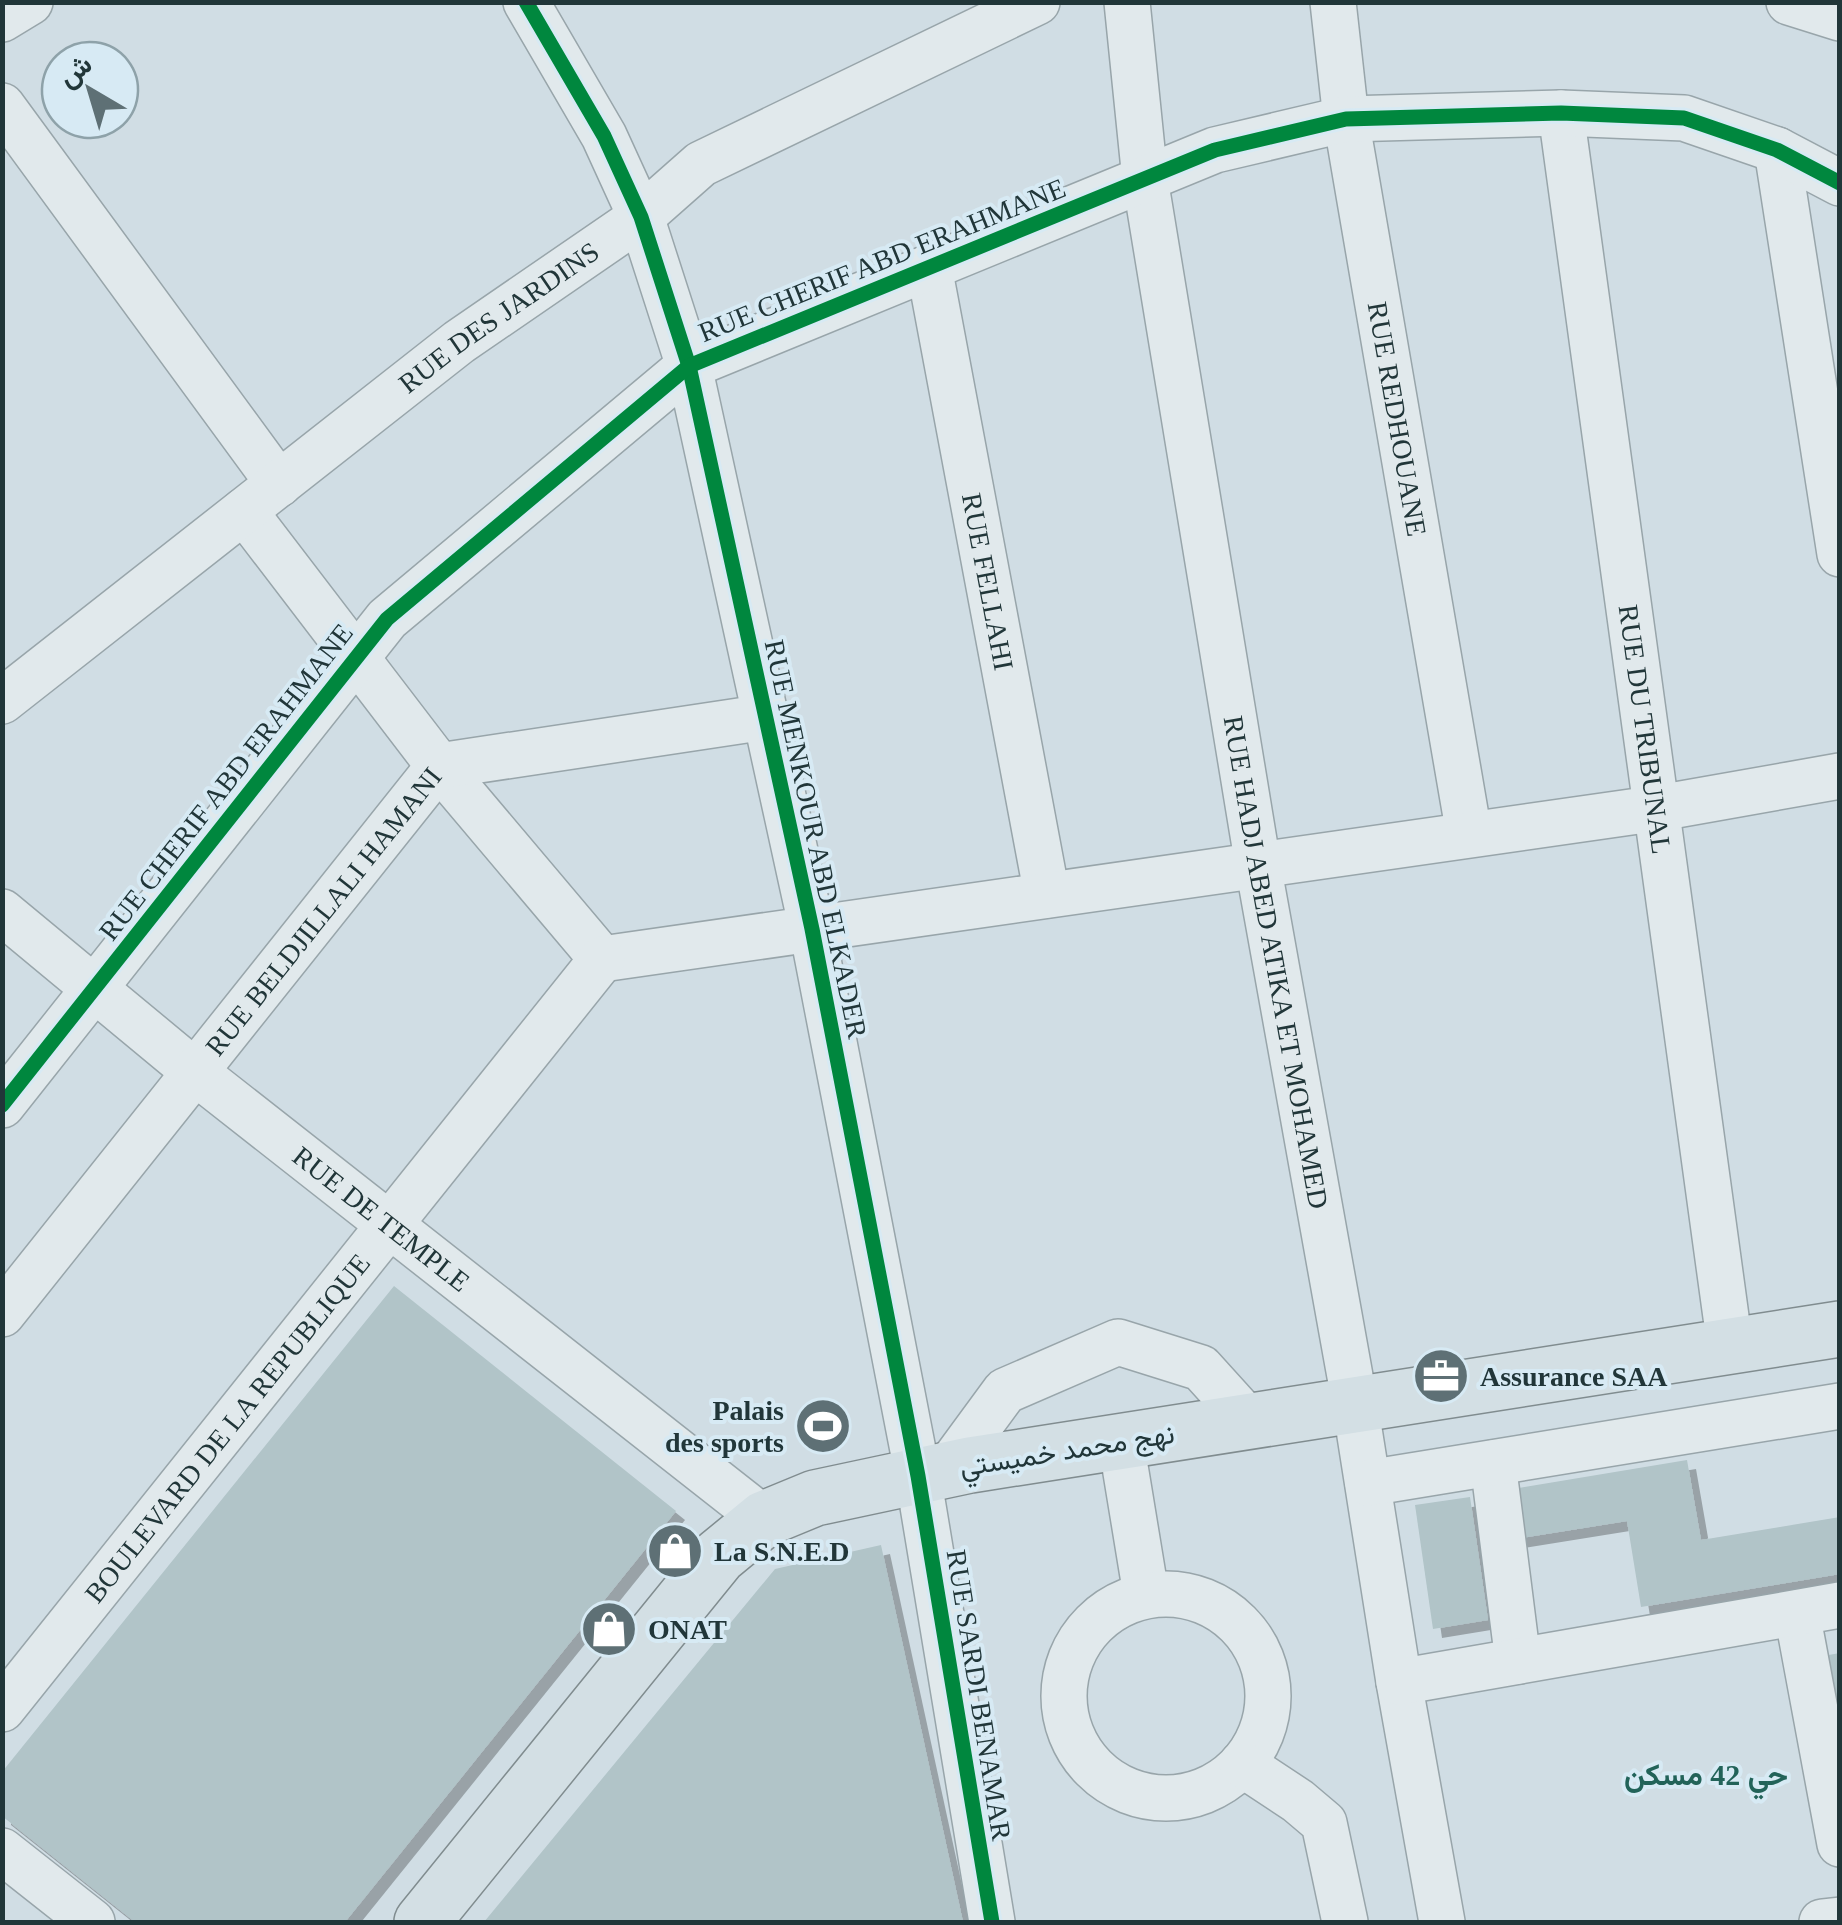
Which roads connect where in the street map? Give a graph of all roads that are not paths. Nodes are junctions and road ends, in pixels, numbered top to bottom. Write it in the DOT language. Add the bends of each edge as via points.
graph roads {
  1 [pos="30,2"];
  2 [pos="526,2"];
  3 [pos="1127,2"];
  4 [pos="1334,2"];
  5 [pos="1788,2"];
  6 [pos="1011,8"];
  7 [pos="1840,18"];
  8 [pos="2,19"];
  9 [pos="2,106"];
  10 [pos="1562,114"];
  11 [pos="1346,119"];
  12 [pos="1776,150"];
  13 [pos="1145,178"];
  14 [pos="1840,183"];
  15 [pos="641,218"];
  16 [pos="930,267"];
  17 [pos="689,366"];
  18 [pos="261,498"];
  19 [pos="1840,554"];
  20 [pos="357,657"];
  21 [pos="8,687"];
  22 [pos="766,718"];
  23 [pos="439,766"];
  24 [pos="1840,776"];
  25 [pos="1659,808"];
  26 [pos="1468,834"];
  27 [pos="1258,865"];
  28 [pos="1047,895"];
  29 [pos="2,912"];
  30 [pos="812,929"];
  31 [pos="602,959"];
  32 [pos="94,990"];
  33 [pos="195,1072"];
  34 [pos="2,1105"];
  35 [pos="389,1227"];
  36 [pos="2,1314"];
  37 [pos="1840,1329"];
  38 [pos="1730,1346"];
  39 [pos="1356,1404"];
  40 [pos="1840,1406"];
  41 [pos="1249,1421"];
  42 [pos="1121,1442"];
  43 [pos="1493,1463"];
  44 [pos="932,1473"];
  45 [pos="1368,1484"];
  46 [pos="764,1519"];
  47 [pos="1146,1594"];
  48 [pos="1818,1609"];
  49 [pos="1518,1661"];
  50 [pos="1399,1682"];
  51 [pos="2,1710"];
  52 [pos="1242,1764"];
  53 [pos="1840,1844"];
  54 [pos="2,1851"];
  55 [pos="1840,1920"];
  56 [pos="92,1922"];
  57 [pos="422,1922"];
  58 [pos="992,1922"];
  59 [pos="1346,1922"];
  60 [pos="1442,1922"];
  61 [pos="1822,1922"];
  1 -- 8 [label="street"];
  2 -- 15 [label="street, RUE MENKOUR ABD ELKADER" via="604,136"];
  3 -- 13 [label="street, RUE HADJ ABED ATIKA ET MOHAMED"];
  4 -- 11 [label="street, RUE REDHOUANE"];
  5 -- 7 [label="street"];
  6 -- 15 [label="street, RUE DES JARDINS" via="701,164"];
  9 -- 18 [label="street"];
  10 -- 11 [label="street, RUE CHERIF ABD ERAHMANE"];
  10 -- 12 [label="street, RUE CHERIF ABD ERAHMANE" via="1684,118"];
  10 -- 25 [label="street, RUE DU TRIBUNAL"];
  11 -- 13 [label="street, RUE CHERIF ABD ERAHMANE" via="1215,150"];
  11 -- 26 [label="street, RUE REDHOUANE"];
  12 -- 14 [label="street, RUE CHERIF ABD ERAHMANE"];
  12 -- 19 [label="street"];
  13 -- 16 [label="street, RUE CHERIF ABD ERAHMANE"];
  13 -- 27 [label="street, RUE HADJ ABED ATIKA ET MOHAMED"];
  15 -- 17 [label="street, RUE MENKOUR ABD ELKADER"];
  15 -- 18 [label="street, RUE DES JARDINS" via="459,342"];
  16 -- 17 [label="street, RUE CHERIF ABD ERAHMANE"];
  16 -- 28 [label="street, RUE FELLAHI"];
  17 -- 20 [label="street, RUE CHERIF ABD ERAHMANE" via="387,619"];
  17 -- 22 [label="street, RUE MENKOUR ABD ELKADER"];
  18 -- 20 [label="street"];
  18 -- 21 [label="street, RUE DES JARDINS"];
  20 -- 23 [label="street"];
  20 -- 32 [label="street, RUE CHERIF ABD ERAHMANE"];
  22 -- 23 [label="street, RUE BELDJILLALI HAMANI"];
  22 -- 30 [label="street, RUE MENKOUR ABD ELKADER"];
  23 -- 31 [label="street"];
  23 -- 33 [label="street, RUE BELDJILLALI HAMANI"];
  24 -- 25 [label="street"];
  25 -- 26 [label="street"];
  25 -- 38 [label="street, RUE DU TRIBUNAL"];
  26 -- 27 [label="street"];
  27 -- 28 [label="street"];
  27 -- 39 [label="street, RUE HADJ ABED ATIKA ET MOHAMED"];
  28 -- 30 [label="street"];
  29 -- 32 [label="street, RUE DE TEMPLE"];
  30 -- 31 [label="street"];
  30 -- 44 [label="street, RUE MENKOUR ABD ELKADER"];
  31 -- 35 [label="street, BOULEVARD DE LA REPUBLIQUE"];
  32 -- 33 [label="street, RUE DE TEMPLE"];
  32 -- 34 [label="street, RUE CHERIF ABD ERAHMANE"];
  33 -- 35 [label="street, RUE DE TEMPLE"];
  33 -- 36 [label="street, RUE BELDJILLALI HAMANI"];
  35 -- 46 [label="street, RUE DE TEMPLE"];
  35 -- 51 [label="street, BOULEVARD DE LA REPUBLIQUE"];
  37 -- 38 [label="main road, نهج محمد خميستي"];
  38 -- 39 [label="main road, نهج محمد خميستي"];
  39 -- 41 [label="main road, نهج محمد خميستي"];
  39 -- 45 [label="street, RUE HADJ ABED ATIKA ET MOHAMED"];
  40 -- 43 [label="street"];
  41 -- 42 [label="main road, نهج محمد خميستي"];
  41 -- 44 [label="street" via="1201,1368 1118,1342 1005,1391"];
  42 -- 44 [label="main road, نهج محمد خميستي"];
  42 -- 47 [label="street"];
  43 -- 45 [label="street"];
  43 -- 49 [label="street"];
  44 -- 46 [label="main road, نهج محمد خميستي" via="816,1498"];
  44 -- 58 [label="street, RUE SARDI BENAMAR"];
  45 -- 50 [label="street, RUE HADJ ABED ATIKA ET MOHAMED"];
  46 -- 57 [label="main road, نهج محمد خميستي" via="718,1556"];
  47 -- 52 [label="street" via="1195,1596 1238,1621 1265,1663 1269,1713"];
  47 -- 52 [label="street" via="1101,1616 1070,1655 1062,1704 1078,1752 1113,1786 1161,1800 1210,1790"];
  48 -- 49 [label="street"];
  48 -- 53 [label="street"];
  49 -- 50 [label="street"];
  50 -- 60 [label="street, RUE HADJ ABED ATIKA ET MOHAMED"];
  52 -- 59 [label="street" via="1324,1824"];
  54 -- 56 [label="street"];
  55 -- 61 [label="street"];
}
